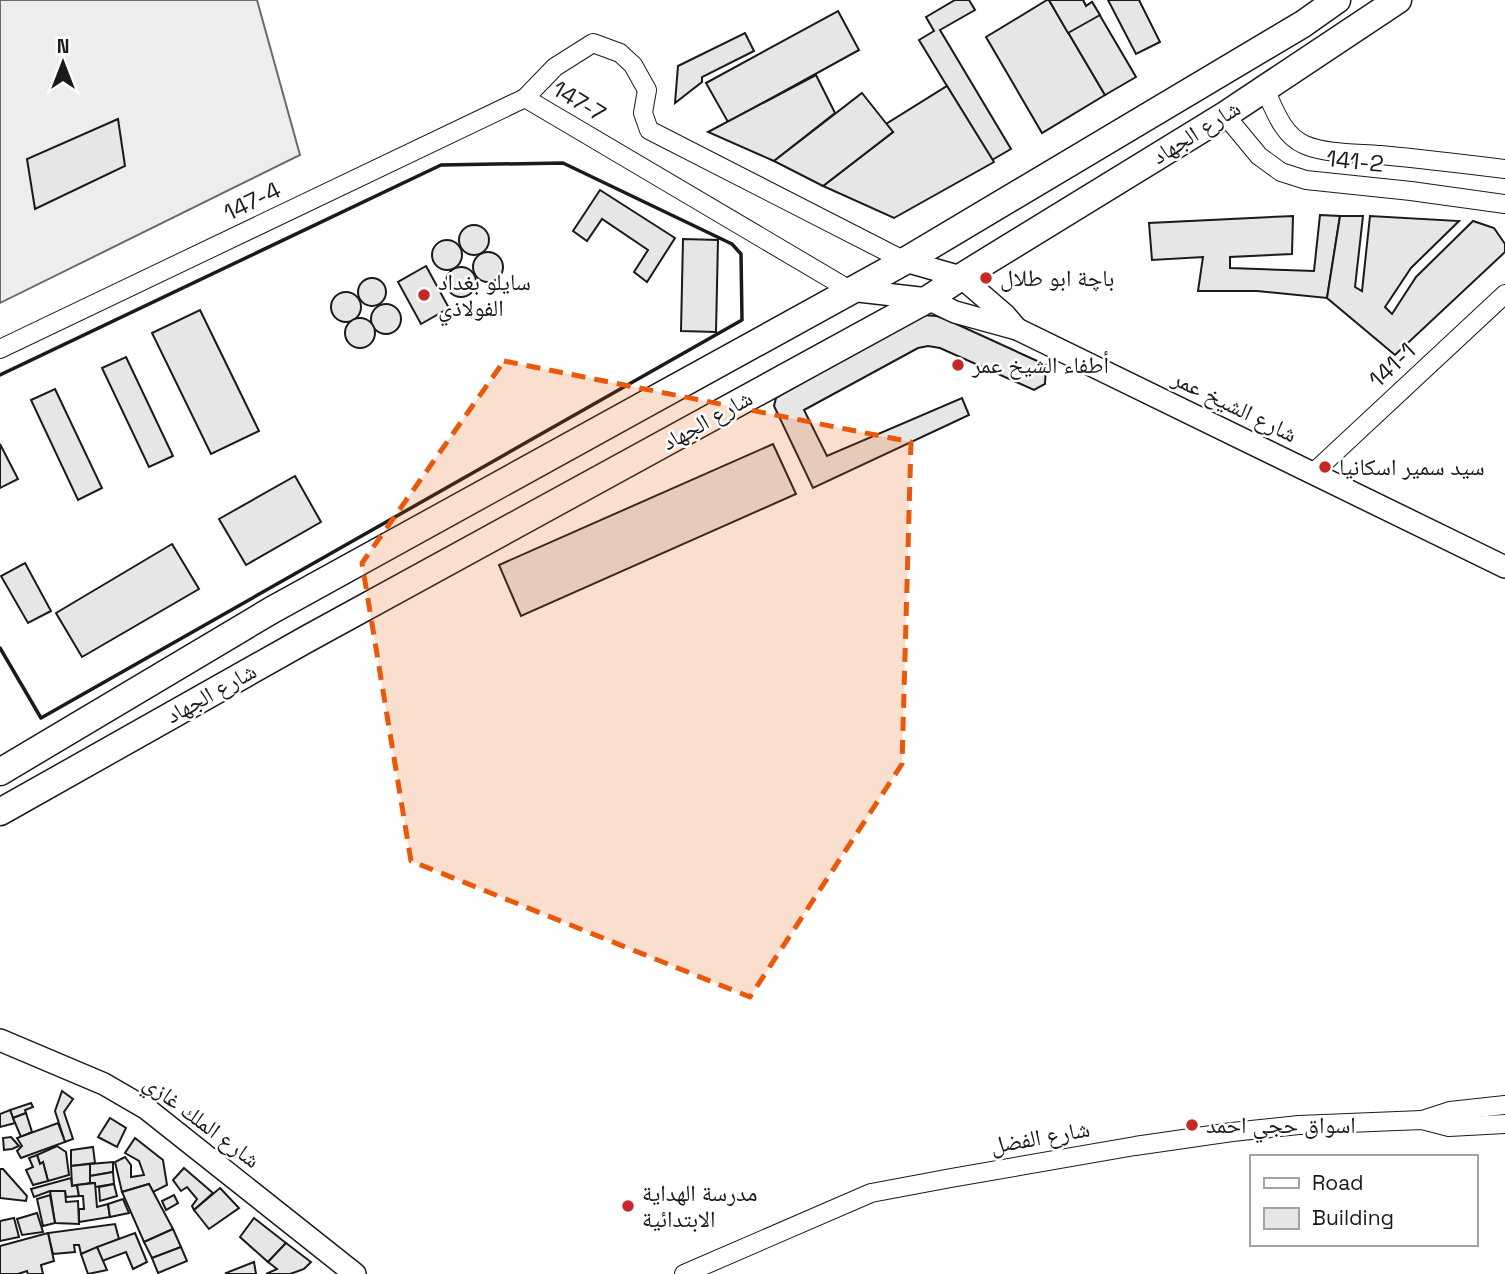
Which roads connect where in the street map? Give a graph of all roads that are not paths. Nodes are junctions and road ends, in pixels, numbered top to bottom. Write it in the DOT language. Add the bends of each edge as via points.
graph roads {
  1 [pos="1337,0"];
  2 [pos="1398,0"];
  3 [pos="1265,89"];
  4 [pos="525,98"];
  5 [pos="1225,115"];
  6 [pos="1505,169"];
  7 [pos="1505,204"];
  8 [pos="905,261"];
  9 [pos="961,277"];
  10 [pos="850,290"];
  11 [pos="1505,294"];
  12 [pos="928,299"];
  13 [pos="1017,329"];
  14 [pos="0,349"];
  15 [pos="1313,473"];
  16 [pos="1505,567"];
  17 [pos="0,772"];
  18 [pos="0,812"];
  19 [pos="0,1040"];
  20 [pos="1505,1105"];
  21 [pos="1422,1120"];
  22 [pos="1505,1124"];
  23 [pos="355,1274"];
  24 [pos="684,1274"];
  1 -- 8 [label="main road, شارع الجهاد"];
  2 -- 3 [label="main road, شارع الجهاد"];
  3 -- 5 [label="main road, شارع الجهاد"];
  3 -- 6 [label="street, 141-2" via="1289,133 1304,145"];
  4 -- 8 [label="street, 147-7" via="555,67 593,43 620,52 647,90 643,113 649,130"];
  4 -- 10 [label="street, 147-7"];
  4 -- 14 [label="street, 147-4"];
  5 -- 7 [label="street, 141-2" via="1259,156 1282,172 1306,180"];
  5 -- 9 [label="main road, شارع الجهاد"];
  8 -- 9 [label="street, شارع الشيخ عمر"];
  8 -- 10 [label="main road, شارع الجهاد"];
  9 -- 12 [label="main road, شارع الجهاد"];
  9 -- 13 [label="street, شارع الشيخ عمر"];
  10 -- 12 [label="street, شارع الشيخ عمر"];
  10 -- 17 [label="main road, شارع الجهاد" via="272,610"];
  11 -- 15 [label="street, 141-1"];
  12 -- 13 [label="street, شارع الشيخ عمر" via="955,312"];
  12 -- 18 [label="main road, شارع الجهاد"];
  13 -- 15 [label="street, شارع الشيخ عمر"];
  15 -- 16 [label="street, شارع الشيخ عمر"];
  19 -- 23 [label="street, شارع الملك غازي" via="104,1084 147,1109"];
  20 -- 21 [label="street, شارع الفضل" via="1450,1111"];
  21 -- 22 [label="street, شارع الفضل" via="1450,1127"];
  21 -- 24 [label="street, شارع الفضل" via="1232,1132 871,1193"];
}
